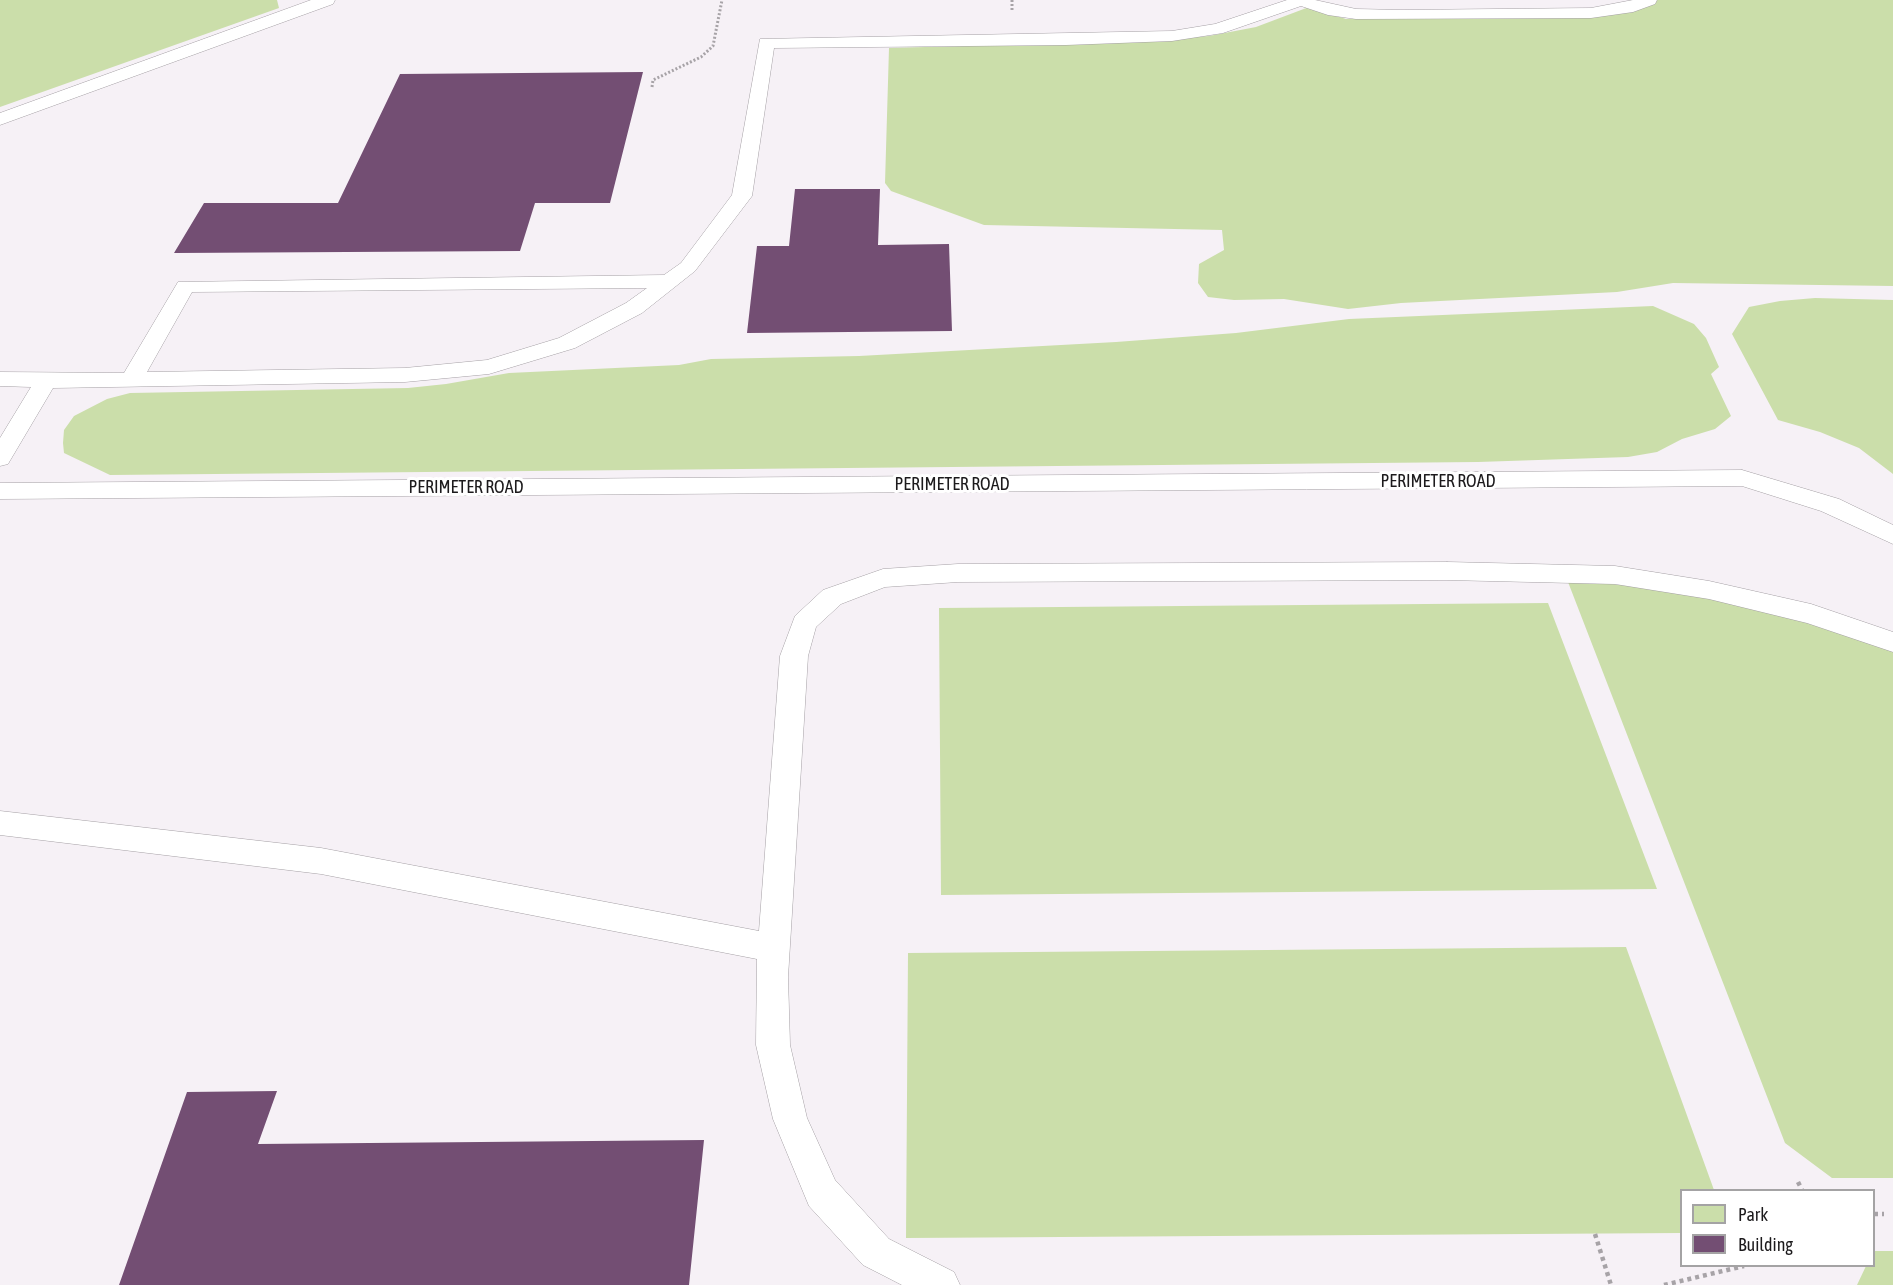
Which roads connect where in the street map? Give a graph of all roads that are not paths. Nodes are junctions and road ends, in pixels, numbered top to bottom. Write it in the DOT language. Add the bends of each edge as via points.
graph roads {
  1 [pos="1302,0"];
  2 [pos="1648,0"];
  3 [pos="317,1"];
  4 [pos="0,119"];
  5 [pos="670,281"];
  6 [pos="0,379"];
  7 [pos="132,379"];
  8 [pos="46,381"];
  9 [pos="0,458"];
  10 [pos="0,491"];
  11 [pos="1893,535"];
  12 [pos="1893,642"];
  13 [pos="0,823"];
  14 [pos="774,948"];
  15 [pos="941,1285"];
  1 -- 2 [label="lane" via="1328,10 1402,15 1592,13 1627,8"];
  1 -- 5 [label="lane" via="1265,15 1172,36 766,43 742,196 688,267"];
  3 -- 4 [label="lane"];
  5 -- 7 [label="lane" via="634,308 567,343 489,367 405,375"];
  5 -- 7 [label="lane" via="185,286"];
  6 -- 8 [label="lane"];
  7 -- 8 [label="lane"];
  8 -- 9 [label="lane"];
  10 -- 11 [label="lane, PERIMETER ROAD" via="1742,478 1830,505"];
  12 -- 14 [label="lane" via="1811,614 1709,590 1615,575 1447,571 958,573 884,578 832,597 804,622 794,656"];
  13 -- 14 [label="lane" via="321,861"];
  14 -- 15 [label="lane" via="773,1045 790,1119 822,1193 876,1252"];
}
